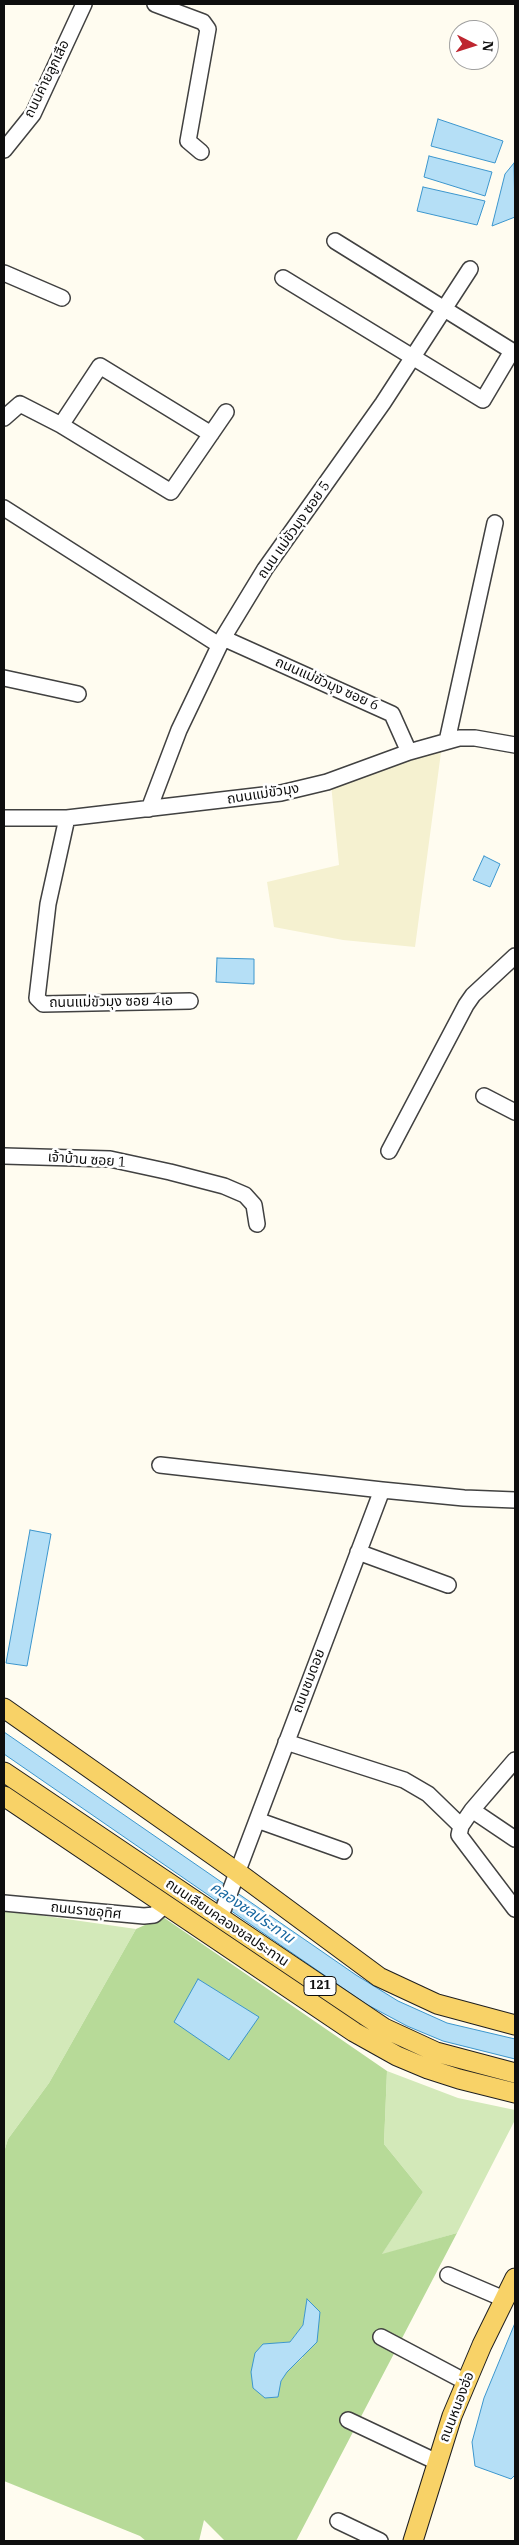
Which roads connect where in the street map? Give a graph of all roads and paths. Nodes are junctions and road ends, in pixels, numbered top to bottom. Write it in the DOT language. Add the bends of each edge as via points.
graph roads {
  1 [pos="84,4"];
  2 [pos="155,4"];
  3 [pos="4,150"];
  4 [pos="200,152"];
  5 [pos="335,242"];
  6 [pos="470,269"];
  7 [pos="4,273"];
  8 [pos="282,278"];
  9 [pos="62,298"];
  10 [pos="445,308"];
  11 [pos="414,358"];
  12 [pos="226,412"];
  13 [pos="4,418"];
  14 [pos="61,425"];
  15 [pos="211,434"];
  16 [pos="4,508"];
  17 [pos="495,523"];
  18 [pos="221,641"];
  19 [pos="4,678"];
  20 [pos="78,694"];
  21 [pos="447,741"];
  22 [pos="515,746"];
  23 [pos="409,752"];
  24 [pos="149,809"];
  25 [pos="4,818"];
  26 [pos="67,818"];
  27 [pos="515,956"];
  28 [pos="190,1001"];
  29 [pos="484,1096"];
  30 [pos="515,1112"];
  31 [pos="389,1151"];
  32 [pos="4,1156"];
  33 [pos="257,1224"];
  34 [pos="160,1465"];
  35 [pos="382,1490"];
  36 [pos="515,1500"];
  37 [pos="358,1552"];
  38 [pos="448,1584"];
  39 [pos="4,1708"];
  40 [pos="286,1742"];
  41 [pos="515,1760"];
  42 [pos="4,1772"];
  43 [pos="4,1796"];
  44 [pos="472,1810"];
  45 [pos="256,1820"];
  46 [pos="461,1826"];
  47 [pos="515,1839"];
  48 [pos="344,1851"];
  49 [pos="237,1872"];
  50 [pos="176,1888"];
  51 [pos="4,1902"];
  52 [pos="165,1905"];
  53 [pos="515,1909"];
  54 [pos="220,1918"];
  55 [pos="515,2025"];
  56 [pos="515,2073"];
  57 [pos="515,2093"];
  58 [pos="448,2275"];
  59 [pos="515,2278"];
  60 [pos="504,2299"];
  61 [pos="381,2337"];
  62 [pos="466,2382"];
  63 [pos="348,2420"];
  64 [pos="437,2462"];
  65 [pos="338,2521"];
  66 [pos="380,2541"];
  67 [pos="413,2541"];
  1 -- 3 [label="street, ถนนค่ายลูกเสือ" via="33,114"];
  2 -- 4 [label="street" via="203,22 208,29 188,141"];
  5 -- 10 [label="street"];
  6 -- 10 [label="street, ถนน แม่ขัวมุง ซอย 5"];
  7 -- 9 [label="street"];
  8 -- 11 [label="street"];
  10 -- 11 [label="street, ถนน แม่ขัวมุง ซอย 5"];
  10 -- 11 [label="street" via="512,351 484,400"];
  11 -- 18 [label="street, ถนน แม่ขัวมุง ซอย 5" via="265,569"];
  12 -- 15 [label="street"];
  13 -- 14 [label="street" via="20,404"];
  14 -- 15 [label="street" via="171,492"];
  14 -- 15 [label="street" via="100,366"];
  16 -- 18 [label="street, ถนนแม่ขัวมุง ซอย 6"];
  17 -- 21 [label="street"];
  18 -- 23 [label="street, ถนนแม่ขัวมุง ซอย 6" via="392,714"];
  18 -- 24 [label="street, ถนน แม่ขัวมุง ซอย 5" via="179,730"];
  19 -- 20 [label="street"];
  21 -- 22 [label="street, ถนนแม่ขัวมุง" via="475,738"];
  21 -- 23 [label="street, ถนนแม่ขัวมุง"];
  23 -- 24 [label="street, ถนนแม่ขัวมุง" via="327,782 281,793"];
  24 -- 26 [label="street, ถนนแม่ขัวมุง"];
  25 -- 26 [label="street, ถนนแม่ขัวมุง"];
  26 -- 28 [label="street, ถนนแม่ขัวมุง ซอย 4เอ" via="48,904 37,998 43,1004"];
  27 -- 31 [label="street" via="466,1004"];
  29 -- 30 [label="street"];
  32 -- 33 [label="street, เจ้าบ้าน ซอย 1" via="110,1159 224,1186 245,1195 254,1205"];
  34 -- 35 [label="street"];
  35 -- 36 [label="street"];
  35 -- 37 [label="street, ถนนชมดอย"];
  37 -- 38 [label="street"];
  37 -- 40 [label="street, ถนนชมดอย"];
  39 -- 49 [label="main road"];
  40 -- 45 [label="street, ถนนชมดอย"];
  40 -- 46 [label="street" via="404,1780 428,1794"];
  41 -- 44 [label="street"];
  42 -- 50 [label="main road, ถนนเลียบคลองชลประทาน / 121"];
  43 -- 52 [label="main road, ถนนเลียบคลองชลประทาน / 121"];
  44 -- 46 [label="street"];
  44 -- 47 [label="street"];
  45 -- 48 [label="street"];
  45 -- 49 [label="street, ถนนชมดอย"];
  46 -- 53 [label="street" via="460,1835"];
  49 -- 54 [label="street, ถนนชมดอย"];
  49 -- 55 [label="main road" via="350,1957 397,1987 437,2004"];
  50 -- 52 [label="main road"];
  50 -- 54 [label="main road, ถนนเลียบคลองชลประทาน / 121"];
  51 -- 52 [label="street, ถนนราชอุทิศ" via="144,1916 154,1915"];
  52 -- 57 [label="main road, ถนนเลียบคลองชลประทาน / 121" via="354,2032 398,2056 459,2079"];
  54 -- 56 [label="main road, ถนนเลียบคลองชลประทาน / 121" via="384,2028 436,2052"];
  58 -- 60 [label="street"];
  59 -- 60 [label="main road, ถนนหนองฮ่อ"];
  60 -- 62 [label="main road, ถนนหนองฮ่อ"];
  61 -- 62 [label="street"];
  62 -- 64 [label="main road, ถนนหนองฮ่อ"];
  63 -- 64 [label="street"];
  64 -- 67 [label="main road, ถนนหนองฮ่อ"];
  65 -- 66 [label="street"];
}
